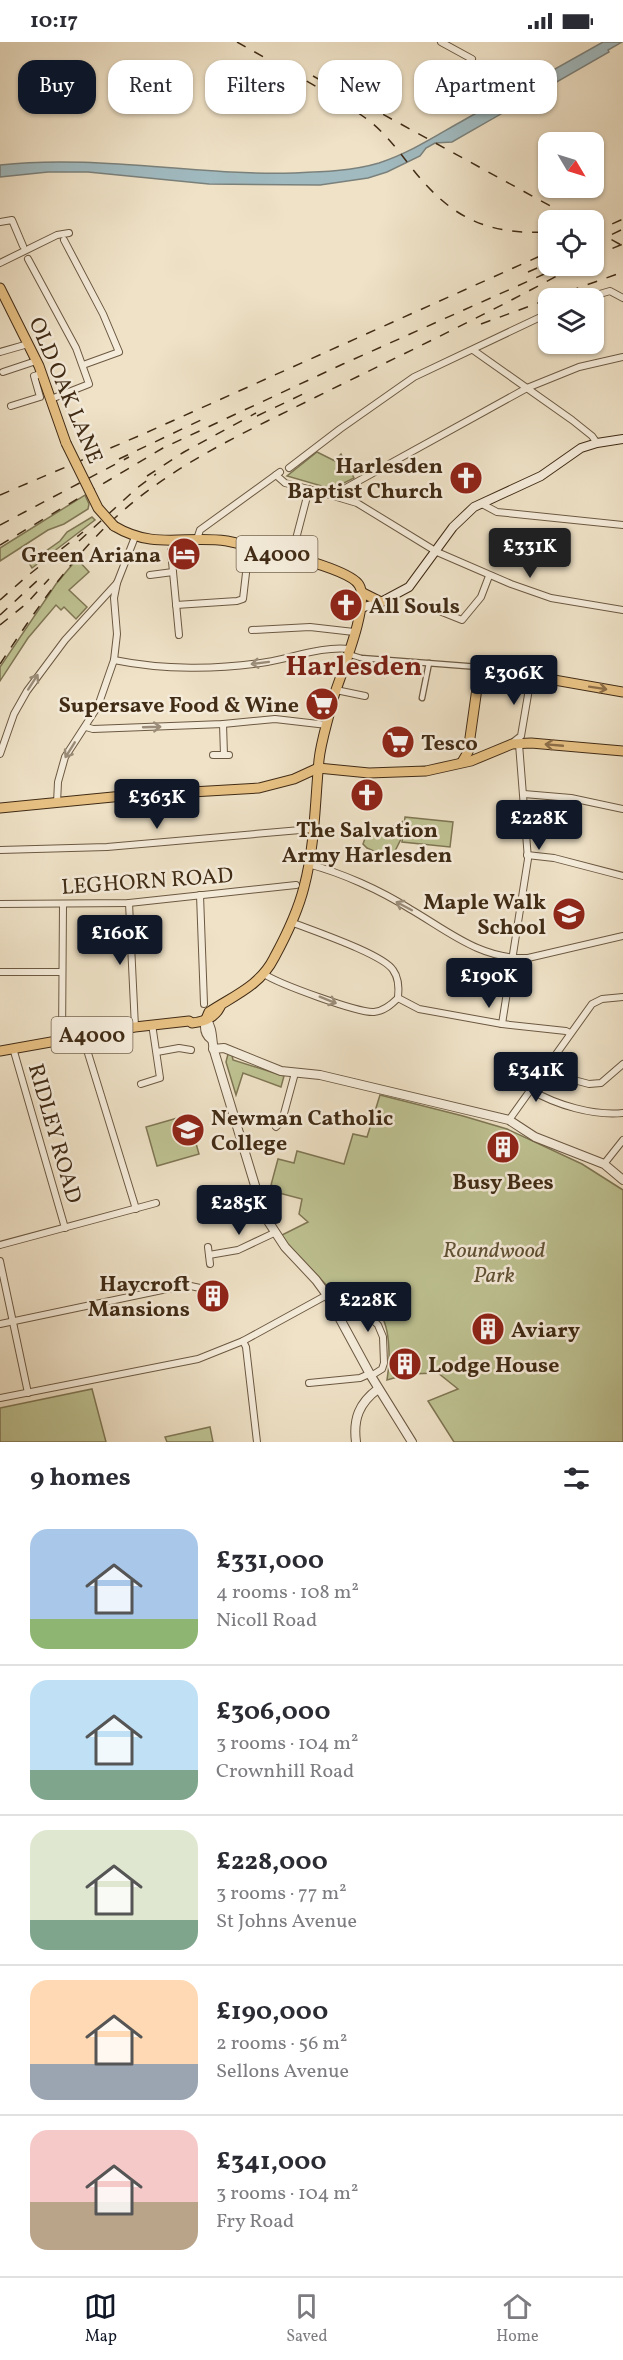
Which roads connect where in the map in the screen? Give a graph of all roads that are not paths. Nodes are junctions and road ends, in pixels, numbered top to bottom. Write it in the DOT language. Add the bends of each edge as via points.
graph roads {
  1 [pos="441,42"];
  2 [pos="472,59"];
  3 [pos="0,222"];
  4 [pos="69,233"];
  5 [pos="64,240"];
  6 [pos="23,246"];
  7 [pos="28,259"];
  8 [pos="0,263"];
  9 [pos="0,288"];
  10 [pos="604,293"];
  11 [pos="623,298"];
  12 [pos="538,318"];
  13 [pos="28,344"];
  14 [pos="473,350"];
  15 [pos="0,352"];
  16 [pos="623,357"];
  17 [pos="36,361"];
  18 [pos="83,365"];
  19 [pos="3,372"];
  20 [pos="41,374"];
  21 [pos="527,388"];
  22 [pos="51,399"];
  23 [pos="11,406"];
  24 [pos="623,439"];
  25 [pos="597,443"];
  26 [pos="289,468"];
  27 [pos="314,490"];
  28 [pos="338,496"];
  29 [pos="482,504"];
  30 [pos="623,525"];
  31 [pos="135,537"];
  32 [pos="197,539"];
  33 [pos="249,547"];
  34 [pos="171,551"];
  35 [pos="436,552"];
  36 [pos="291,558"];
  37 [pos="173,572"];
  38 [pos="150,575"];
  39 [pos="489,576"];
  40 [pos="117,582"];
  41 [pos="363,593"];
  42 [pos="381,602"];
  43 [pos="176,605"];
  44 [pos="361,608"];
  45 [pos="437,610"];
  46 [pos="623,610"];
  47 [pos="252,630"];
  48 [pos="354,632"];
  49 [pos="179,635"];
  50 [pos="349,651"];
  51 [pos="114,660"];
  52 [pos="429,663"];
  53 [pos="480,668"];
  54 [pos="531,677"];
  55 [pos="336,690"];
  56 [pos="623,692"];
  57 [pos="365,696"];
  58 [pos="422,698"];
  59 [pos="223,724"];
  60 [pos="327,725"];
  61 [pos="86,727"];
  62 [pos="515,744"];
  63 [pos="623,751"];
  64 [pos="0,754"];
  65 [pos="213,755"];
  66 [pos="471,755"];
  67 [pos="318,768"];
  68 [pos="524,794"];
  69 [pos="57,803"];
  70 [pos="0,808"];
  71 [pos="623,809"];
  72 [pos="312,829"];
  73 [pos="0,850"];
  74 [pos="527,855"];
  75 [pos="308,864"];
  76 [pos="623,876"];
  77 [pos="296,885"];
  78 [pos="200,896"];
  79 [pos="129,903"];
  80 [pos="0,904"];
  81 [pos="63,905"];
  82 [pos="291,922"];
  83 [pos="623,936"];
  84 [pos="513,957"];
  85 [pos="0,972"];
  86 [pos="62,972"];
  87 [pos="264,974"];
  88 [pos="623,997"];
  89 [pos="398,998"];
  90 [pos="208,1013"];
  91 [pos="152,1024"];
  92 [pos="502,1024"];
  93 [pos="135,1027"];
  94 [pos="570,1033"];
  95 [pos="83,1037"];
  96 [pos="62,1040"];
  97 [pos="13,1048"];
  98 [pos="191,1050"];
  99 [pos="0,1051"];
  100 [pos="157,1052"];
  101 [pos="214,1052"];
  102 [pos="623,1064"];
  103 [pos="544,1072"];
  104 [pos="295,1073"];
  105 [pos="141,1084"];
  106 [pos="531,1090"];
  107 [pos="623,1113"];
  108 [pos="509,1120"];
  109 [pos="276,1127"];
  110 [pos="623,1140"];
  111 [pos="604,1164"];
  112 [pos="623,1180"];
  113 [pos="156,1203"];
  114 [pos="136,1209"];
  115 [pos="65,1228"];
  116 [pos="274,1233"];
  117 [pos="0,1245"];
  118 [pos="208,1247"];
  119 [pos="209,1255"];
  120 [pos="0,1261"];
  121 [pos="210,1264"];
  122 [pos="200,1288"];
  123 [pos="327,1295"];
  124 [pos="334,1307"];
  125 [pos="13,1321"];
  126 [pos="0,1324"];
  127 [pos="243,1341"];
  128 [pos="370,1375"];
  129 [pos="309,1383"];
  130 [pos="378,1389"];
  131 [pos="28,1393"];
  132 [pos="0,1398"];
  133 [pos="257,1442"];
  134 [pos="356,1442"];
  135 [pos="412,1442"];
  1 -- 2 [label="street"];
  3 -- 6 [label="street" via="12,220"];
  4 -- 8 [label="street"];
  5 -- 18 [label="street" via="118,352"];
  7 -- 18 [label="street"];
  9 -- 13 [label="main road, OLD OAK LANE / A4000"];
  10 -- 11 [label="street"];
  12 -- 14 [label="street"];
  13 -- 15 [label="street"];
  13 -- 17 [label="main road, OLD OAK LANE / A4000"];
  14 -- 21 [label="street"];
  14 -- 26 [label="street" via="394,389"];
  16 -- 21 [label="street" via="579,367"];
  17 -- 19 [label="street"];
  17 -- 20 [label="main road, OLD OAK LANE / A4000"];
  18 -- 22 [label="street" via="90,384"];
  20 -- 22 [label="main road, OLD OAK LANE / A4000"];
  20 -- 23 [label="street" via="34,376 40,397"];
  21 -- 25 [label="street"];
  21 -- 28 [label="street" via="344,489"];
  22 -- 31 [label="main road, OLD OAK LANE / A4000, bridge" via="66,443 98,508 114,526"];
  24 -- 25 [label="main road"];
  25 -- 29 [label="main road" via="581,448 542,476"];
  27 -- 28 [label="street"];
  27 -- 32 [label="street" via="285,483 278,474 200,530"];
  27 -- 36 [label="street"];
  28 -- 35 [label="street" via="366,508"];
  29 -- 30 [label="street" via="497,512"];
  29 -- 35 [label="main road" via="465,514"];
  31 -- 32 [label="main road, A4000" via="150,541"];
  31 -- 40 [label="street"];
  32 -- 33 [label="main road, A4000"];
  33 -- 36 [label="main road, A4000"];
  33 -- 43 [label="street" via="243,599"];
  34 -- 37 [label="street"];
  35 -- 39 [label="street"];
  35 -- 42 [label="main road" via="409,587"];
  36 -- 41 [label="main road, A4000" via="340,571 355,579"];
  37 -- 38 [label="street"];
  37 -- 43 [label="street"];
  39 -- 45 [label="street" via="481,597 462,620"];
  39 -- 46 [label="street" via="551,598"];
  40 -- 51 [label="street"];
  64 -- 40 [label="street, one-way" via="14,714 45,664"];
  41 -- 42 [label="main road"];
  41 -- 44 [label="main road"];
  42 -- 44 [label="main road"];
  43 -- 49 [label="street"];
  44 -- 48 [label="main road"];
  47 -- 48 [label="street" via="310,627"];
  48 -- 50 [label="main road"];
  50 -- 51 [label="street, one-way" via="328,648 258,663 207,666 144,665"];
  50 -- 52 [label="street" via="361,658"];
  50 -- 55 [label="main road"];
  51 -- 61 [label="street"];
  52 -- 53 [label="street"];
  52 -- 58 [label="street"];
  53 -- 54 [label="main road"];
  53 -- 66 [label="main road"];
  54 -- 56 [label="main road, one-way"];
  54 -- 62 [label="street" via="521,736"];
  55 -- 57 [label="street"];
  55 -- 60 [label="main road"];
  59 -- 60 [label="street" via="275,719"];
  61 -- 59 [label="street, one-way"];
  59 -- 65 [label="street" via="227,755"];
  60 -- 67 [label="main road"];
  61 -- 69 [label="street, one-way" via="65,758"];
  63 -- 62 [label="main road, one-way"];
  62 -- 66 [label="main road"];
  62 -- 68 [label="street"];
  66 -- 67 [label="main road" via="462,762 410,773"];
  67 -- 69 [label="main road" via="294,780 259,788"];
  67 -- 72 [label="main road"];
  68 -- 71 [label="street" via="571,798"];
  68 -- 74 [label="street"];
  69 -- 70 [label="main road"];
  72 -- 73 [label="street" via="101,847"];
  72 -- 75 [label="main road"];
  74 -- 76 [label="street"];
  74 -- 84 [label="street"];
  75 -- 82 [label="main road"];
  84 -- 75 [label="street, one-way" via="472,947 410,908"];
  77 -- 78 [label="street, LEGHORN ROAD"];
  78 -- 79 [label="street, LEGHORN ROAD"];
  78 -- 90 [label="street"];
  79 -- 81 [label="street, LEGHORN ROAD"];
  79 -- 93 [label="street"];
  80 -- 81 [label="street, LEGHORN ROAD"];
  81 -- 86 [label="street"];
  82 -- 87 [label="main road"];
  82 -- 89 [label="street" via="388,965 396,977"];
  83 -- 84 [label="street" via="545,954"];
  84 -- 92 [label="street"];
  85 -- 86 [label="street"];
  86 -- 96 [label="street"];
  87 -- 89 [label="street, one-way" via="356,1011 376,1012"];
  87 -- 90 [label="main road"];
  88 -- 94 [label="street" via="592,1004"];
  89 -- 92 [label="street" via="419,1009"];
  90 -- 91 [label="main road, A4000" via="192,1023"];
  90 -- 101 [label="street" via="204,1027"];
  91 -- 93 [label="main road, A4000"];
  91 -- 100 [label="street"];
  92 -- 94 [label="street"];
  93 -- 95 [label="main road, A4000"];
  94 -- 103 [label="street"];
  95 -- 96 [label="main road, A4000"];
  95 -- 114 [label="street"];
  96 -- 97 [label="main road, A4000"];
  97 -- 99 [label="main road, A4000"];
  97 -- 115 [label="street, RIDLEY ROAD"];
  98 -- 100 [label="street"];
  100 -- 105 [label="street" via="160,1078"];
  101 -- 104 [label="street" via="228,1050"];
  101 -- 116 [label="street" via="258,1197"];
  102 -- 103 [label="street" via="601,1083 589,1084"];
  103 -- 106 [label="street"];
  104 -- 108 [label="street" via="320,1075"];
  104 -- 109 [label="street" via="282,1121"];
  106 -- 107 [label="street" via="550,1100 606,1115"];
  106 -- 108 [label="street"];
  108 -- 111 [label="street" via="535,1137"];
  110 -- 111 [label="street"];
  111 -- 112 [label="street"];
  113 -- 114 [label="street"];
  114 -- 115 [label="street"];
  115 -- 117 [label="street"];
  116 -- 119 [label="street" via="238,1250"];
  116 -- 123 [label="street"];
  118 -- 119 [label="street"];
  119 -- 121 [label="street"];
  120 -- 125 [label="street"];
  122 -- 125 [label="street" via="186,1285"];
  123 -- 124 [label="street"];
  123 -- 127 [label="street"];
  124 -- 128 [label="street"];
  124 -- 128 [label="street" via="352,1305 378,1325 383,1337 384,1363"];
  125 -- 126 [label="street"];
  125 -- 131 [label="street"];
  127 -- 131 [label="street" via="198,1359"];
  127 -- 133 [label="street"];
  128 -- 129 [label="street"];
  128 -- 130 [label="street"];
  130 -- 134 [label="street" via="355,1419"];
  130 -- 135 [label="street"];
  131 -- 132 [label="street"];
}
